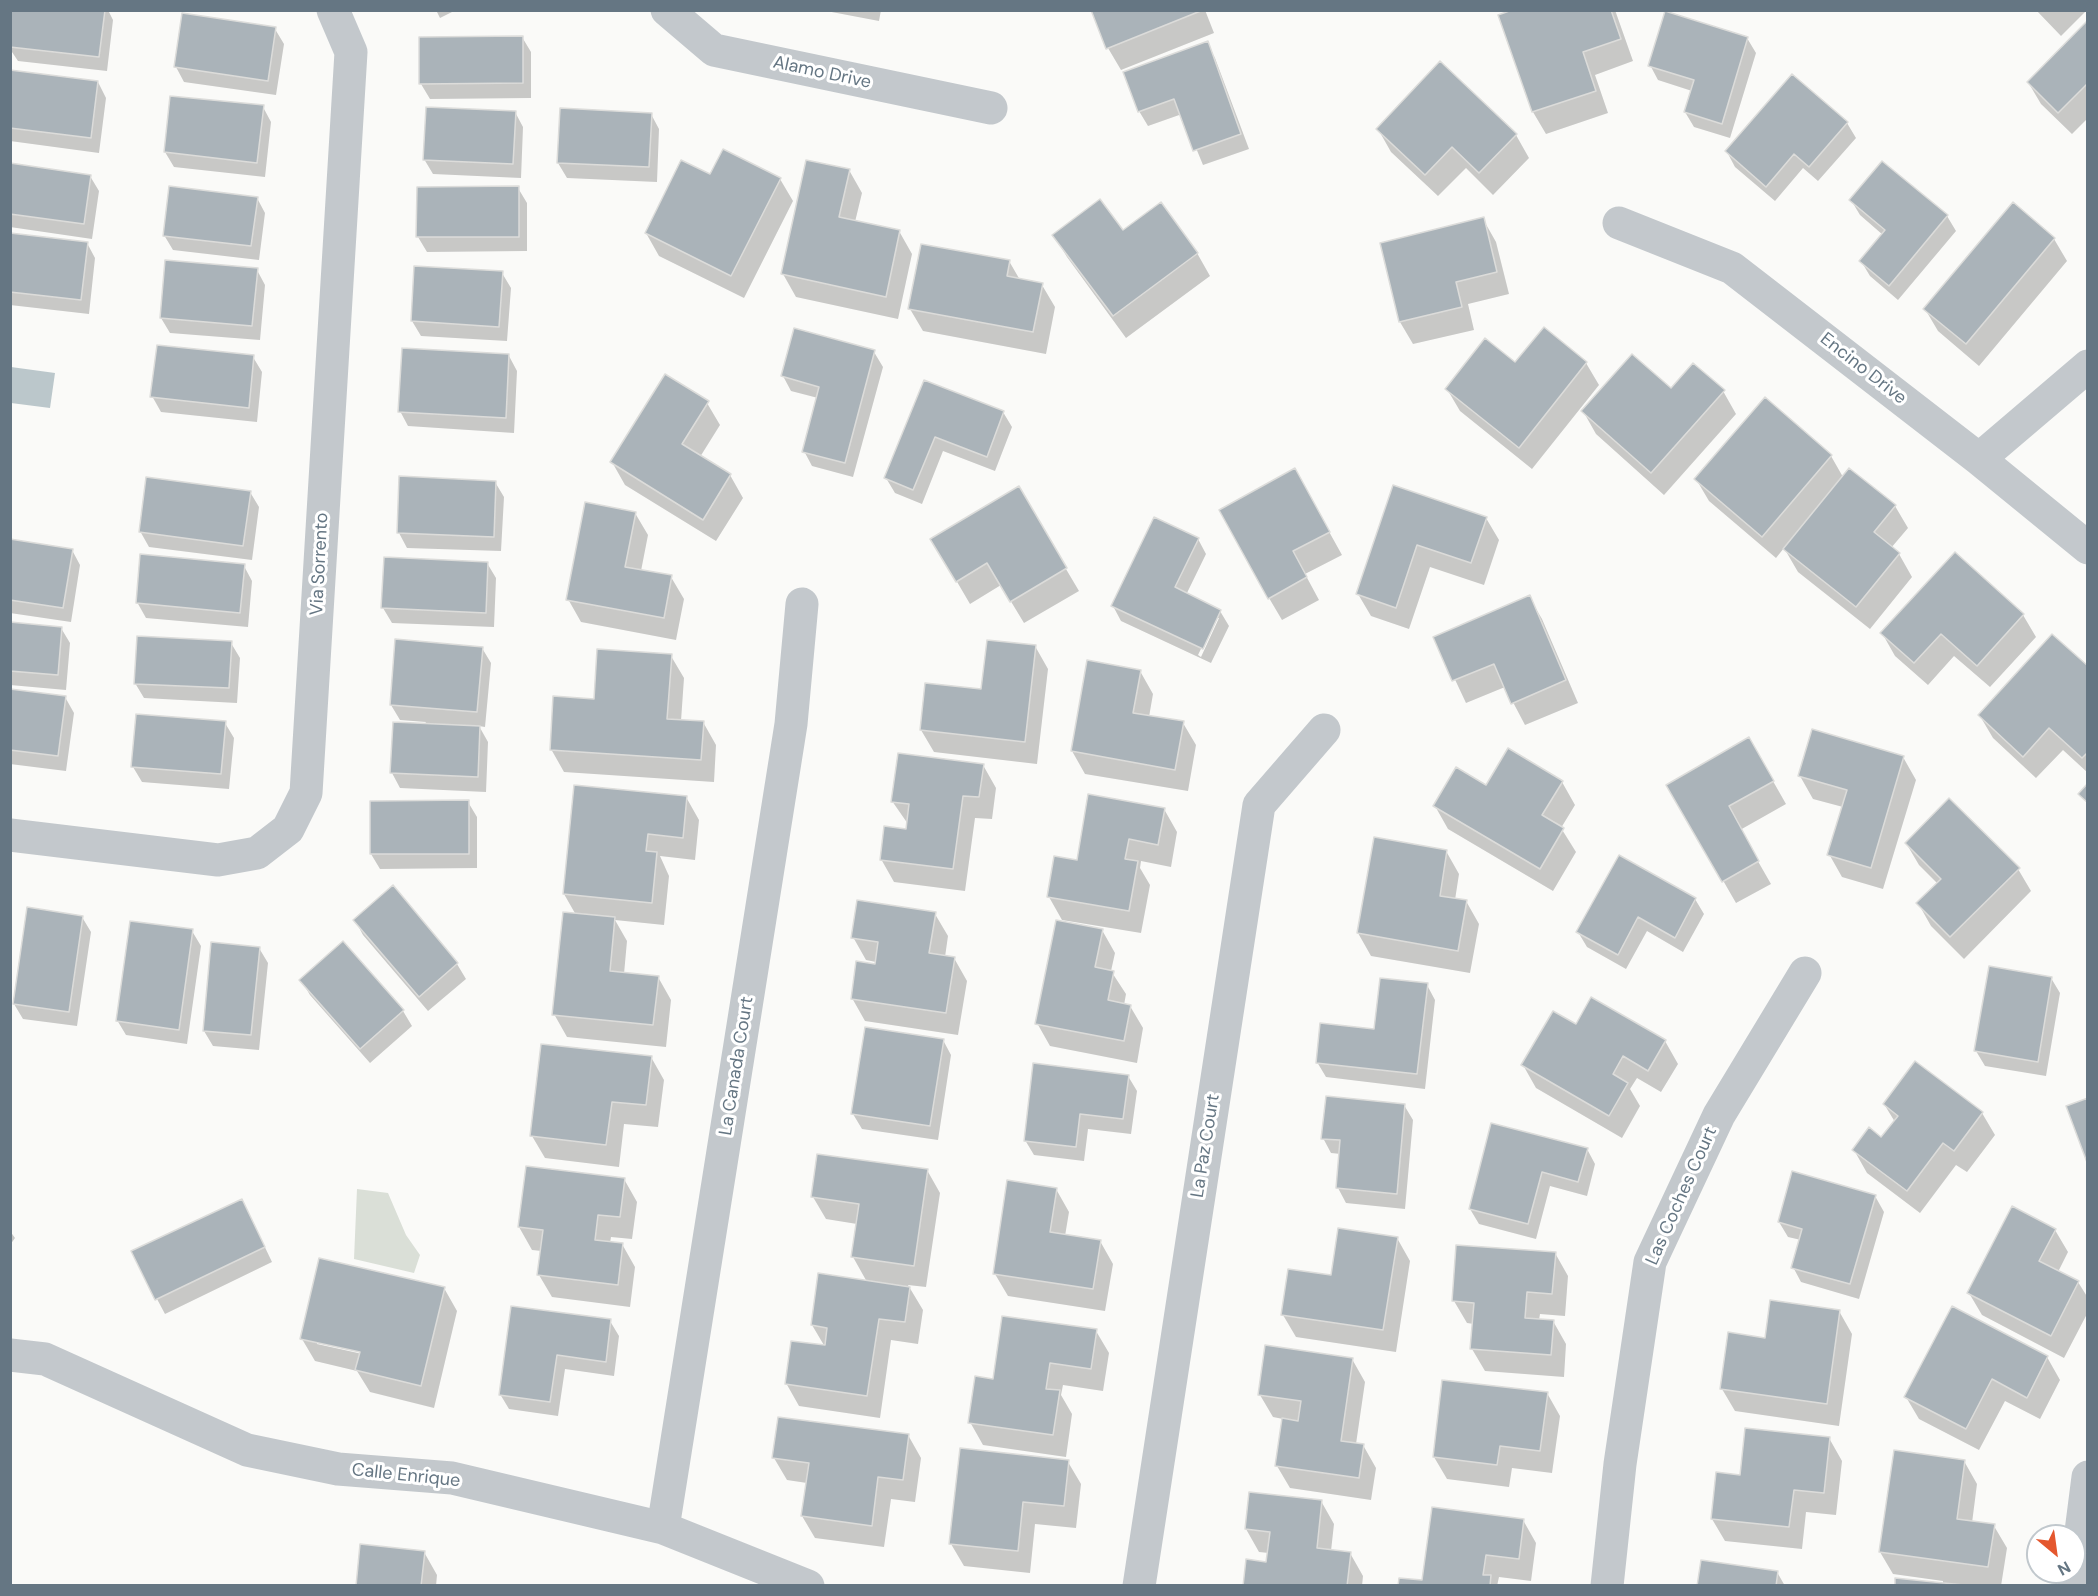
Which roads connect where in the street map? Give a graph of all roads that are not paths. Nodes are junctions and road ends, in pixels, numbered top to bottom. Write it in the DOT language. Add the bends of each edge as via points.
graph roads {
  1 [pos="333,10"];
  2 [pos="667,10"];
  3 [pos="991,108"];
  4 [pos="1619,223"];
  5 [pos="2088,366"];
  6 [pos="1979,459"];
  7 [pos="2088,548"];
  8 [pos="802,604"];
  9 [pos="1324,730"];
  10 [pos="10,835"];
  11 [pos="1805,973"];
  12 [pos="10,1355"];
  13 [pos="2088,1478"];
  14 [pos="663,1528"];
  15 [pos="808,1586"];
  16 [pos="1139,1586"];
  17 [pos="1607,1586"];
  18 [pos="2074,1586"];
  1 -- 10 [label="street, Via Sorrento" via="351,52 306,793 288,829 257,853 218,860"];
  2 -- 3 [label="street, Alamo Drive" via="714,50"];
  4 -- 6 [label="street, Encino Drive" via="1732,268"];
  5 -- 6 [label="street"];
  6 -- 7 [label="street, Encino Drive"];
  8 -- 14 [label="street, La Canada Court" via="792,724"];
  9 -- 16 [label="street, La Paz Court" via="1259,805"];
  11 -- 17 [label="street, Las Coches Court" via="1719,1115 1650,1262 1620,1464"];
  12 -- 14 [label="street, Calle Enrique" via="45,1359 247,1450 338,1469 452,1478"];
  13 -- 18 [label="street"];
  14 -- 15 [label="street, Calle Enrique"];
}
